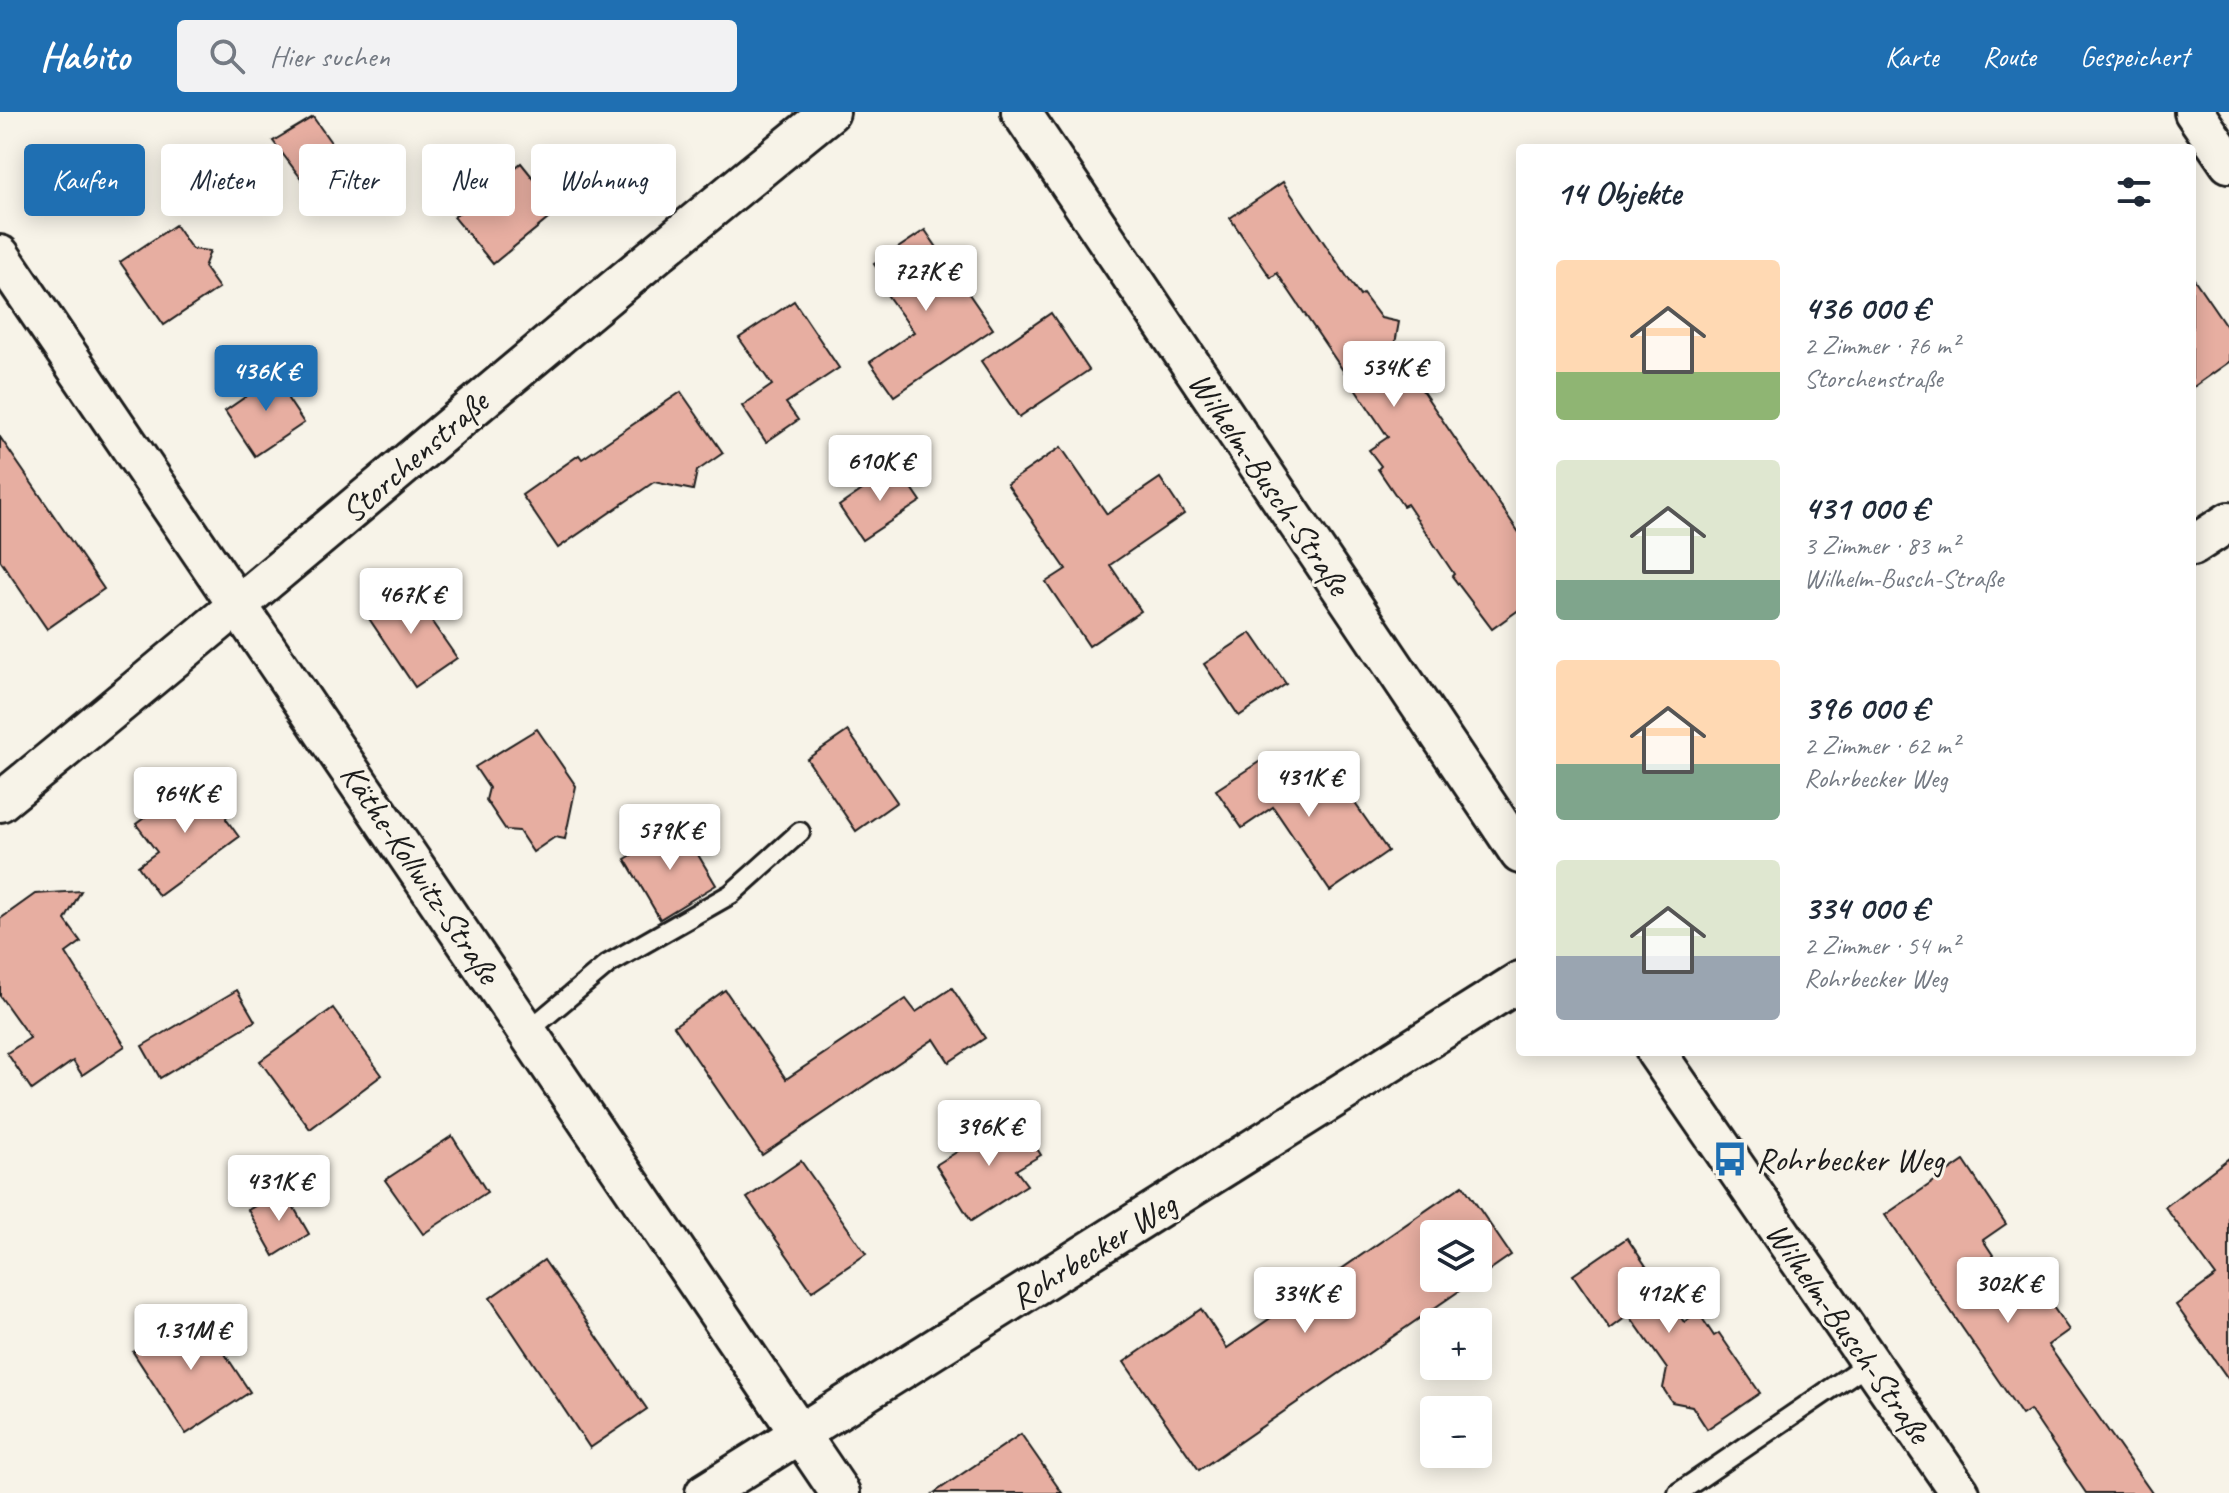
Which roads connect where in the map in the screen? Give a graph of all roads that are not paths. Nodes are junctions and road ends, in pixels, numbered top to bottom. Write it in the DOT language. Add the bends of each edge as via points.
graph roads {
  1 [pos="830,112"];
  2 [pos="1021,112"];
  3 [pos="2194,112"];
  4 [pos="2229,163"];
  5 [pos="0,255"];
  6 [pos="2229,522"];
  7 [pos="2196,543"];
  8 [pos="240,606"];
  9 [pos="0,802"];
  10 [pos="800,832"];
  11 [pos="1516,848"];
  12 [pos="1516,984"];
  13 [pos="527,1032"];
  14 [pos="1659,1056"];
  15 [pos="1870,1362"];
  16 [pos="800,1434"];
  17 [pos="705,1493"];
  18 [pos="840,1493"];
  19 [pos="1678,1493"];
  20 [pos="1960,1493"];
  1 -- 8 [label="street, Storchenstraße" via="592,305"];
  2 -- 11 [label="street, Wilhelm-Busch-Straße"];
  3 -- 4 [label="street"];
  5 -- 8 [label="street, Käthe-Kollwitz-Straße"];
  6 -- 7 [label="street"];
  8 -- 9 [label="street, Storchenstraße"];
  8 -- 13 [label="street, Käthe-Kollwitz-Straße"];
  10 -- 13 [label="lane" via="731,894 608,964"];
  12 -- 16 [label="street, Rohrbecker Weg"];
  13 -- 16 [label="street, Käthe-Kollwitz-Straße"];
  14 -- 15 [label="street, Wilhelm-Busch-Straße"];
  15 -- 19 [label="lane"];
  15 -- 20 [label="street, Wilhelm-Busch-Straße"];
  16 -- 17 [label="street, Rohrbecker Weg"];
  16 -- 18 [label="street, Käthe-Kollwitz-Straße"];
}
